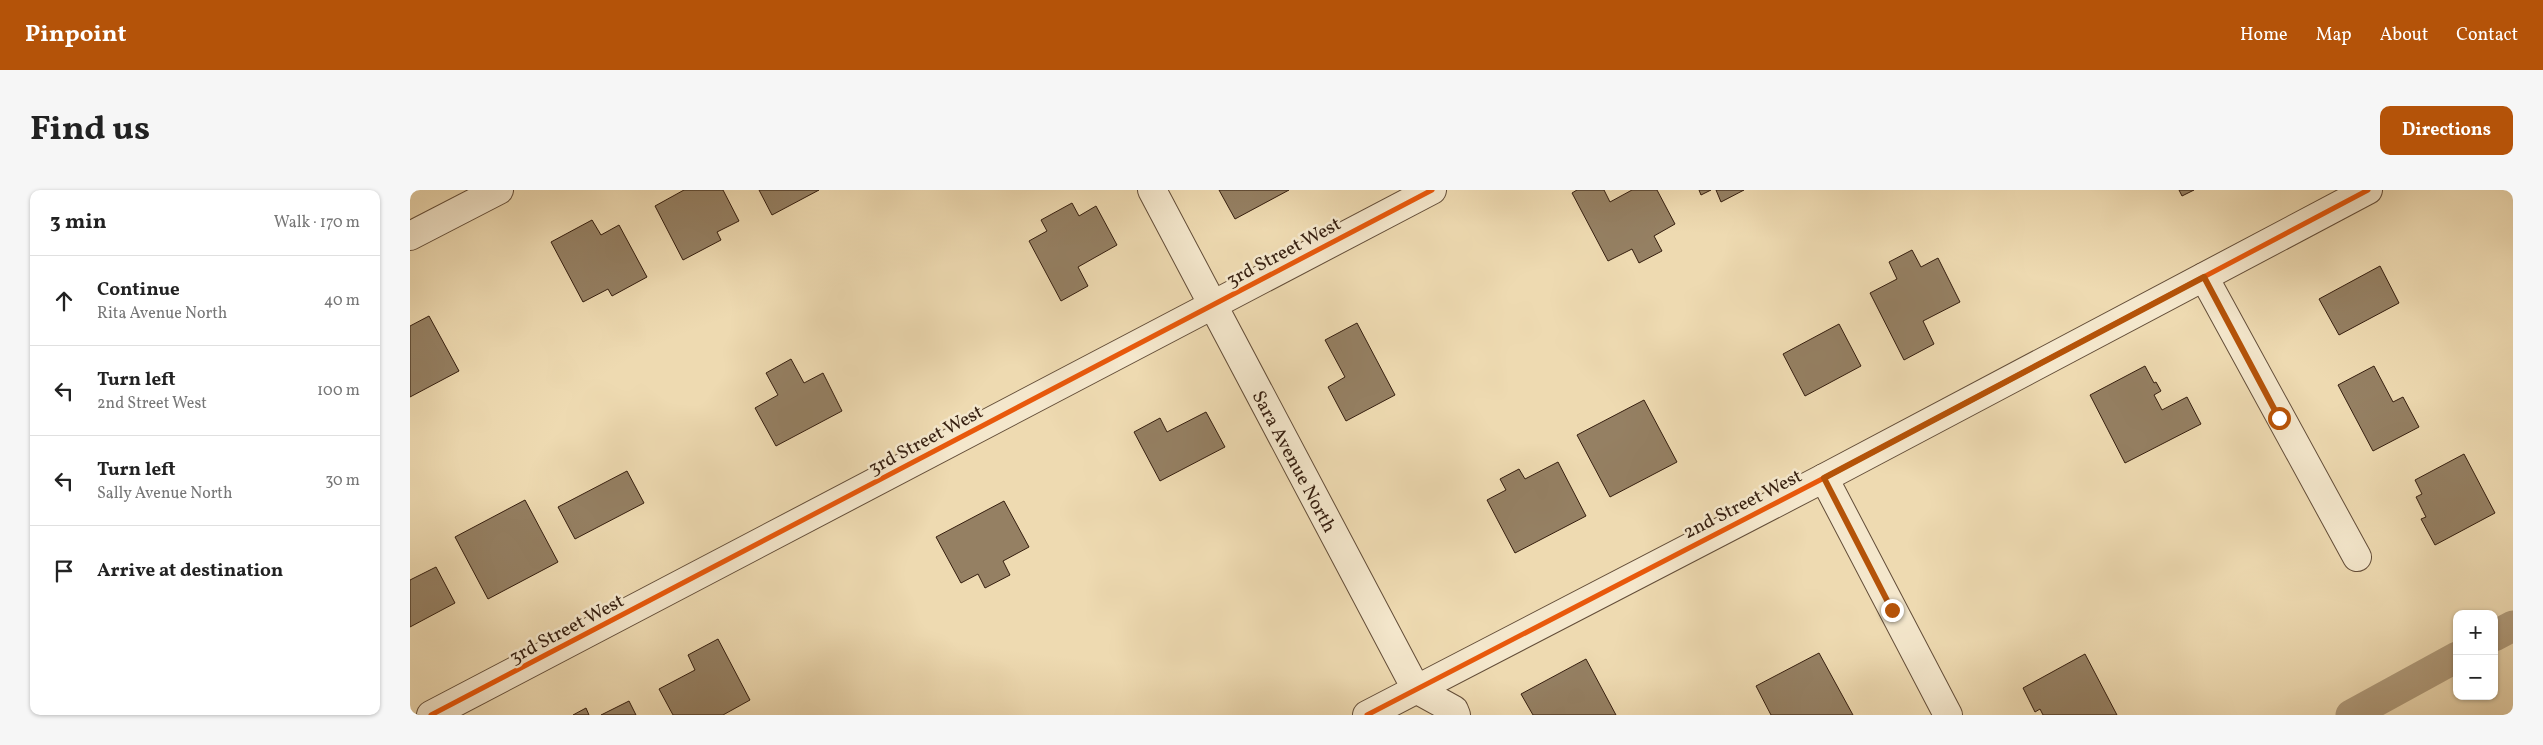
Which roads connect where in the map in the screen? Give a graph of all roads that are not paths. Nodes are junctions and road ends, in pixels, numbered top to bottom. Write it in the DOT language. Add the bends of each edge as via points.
graph roads {
  1 [pos="499,190"];
  2 [pos="1152,190"];
  3 [pos="1432,190"];
  4 [pos="2368,190"];
  5 [pos="410,236"];
  6 [pos="2204,277"];
  7 [pos="1212,305"];
  8 [pos="1824,478"];
  9 [pos="2357,557"];
  10 [pos="1416,689"];
  11 [pos="431,715"];
  12 [pos="1367,715"];
  13 [pos="1456,715"];
  14 [pos="1948,715"];
  1 -- 5 [label="street"];
  2 -- 7 [label="street, Sara Avenue North"];
  3 -- 7 [label="street, 3rd Street West"];
  4 -- 6 [label="street, 2nd Street West"];
  6 -- 8 [label="street, 2nd Street West"];
  6 -- 9 [label="street"];
  7 -- 10 [label="street, Sara Avenue North"];
  7 -- 11 [label="street, 3rd Street West"];
  8 -- 10 [label="street, 2nd Street West"];
  8 -- 14 [label="street"];
  10 -- 12 [label="street, 2nd Street West"];
  10 -- 13 [label="street" via="1454,710"];
}
